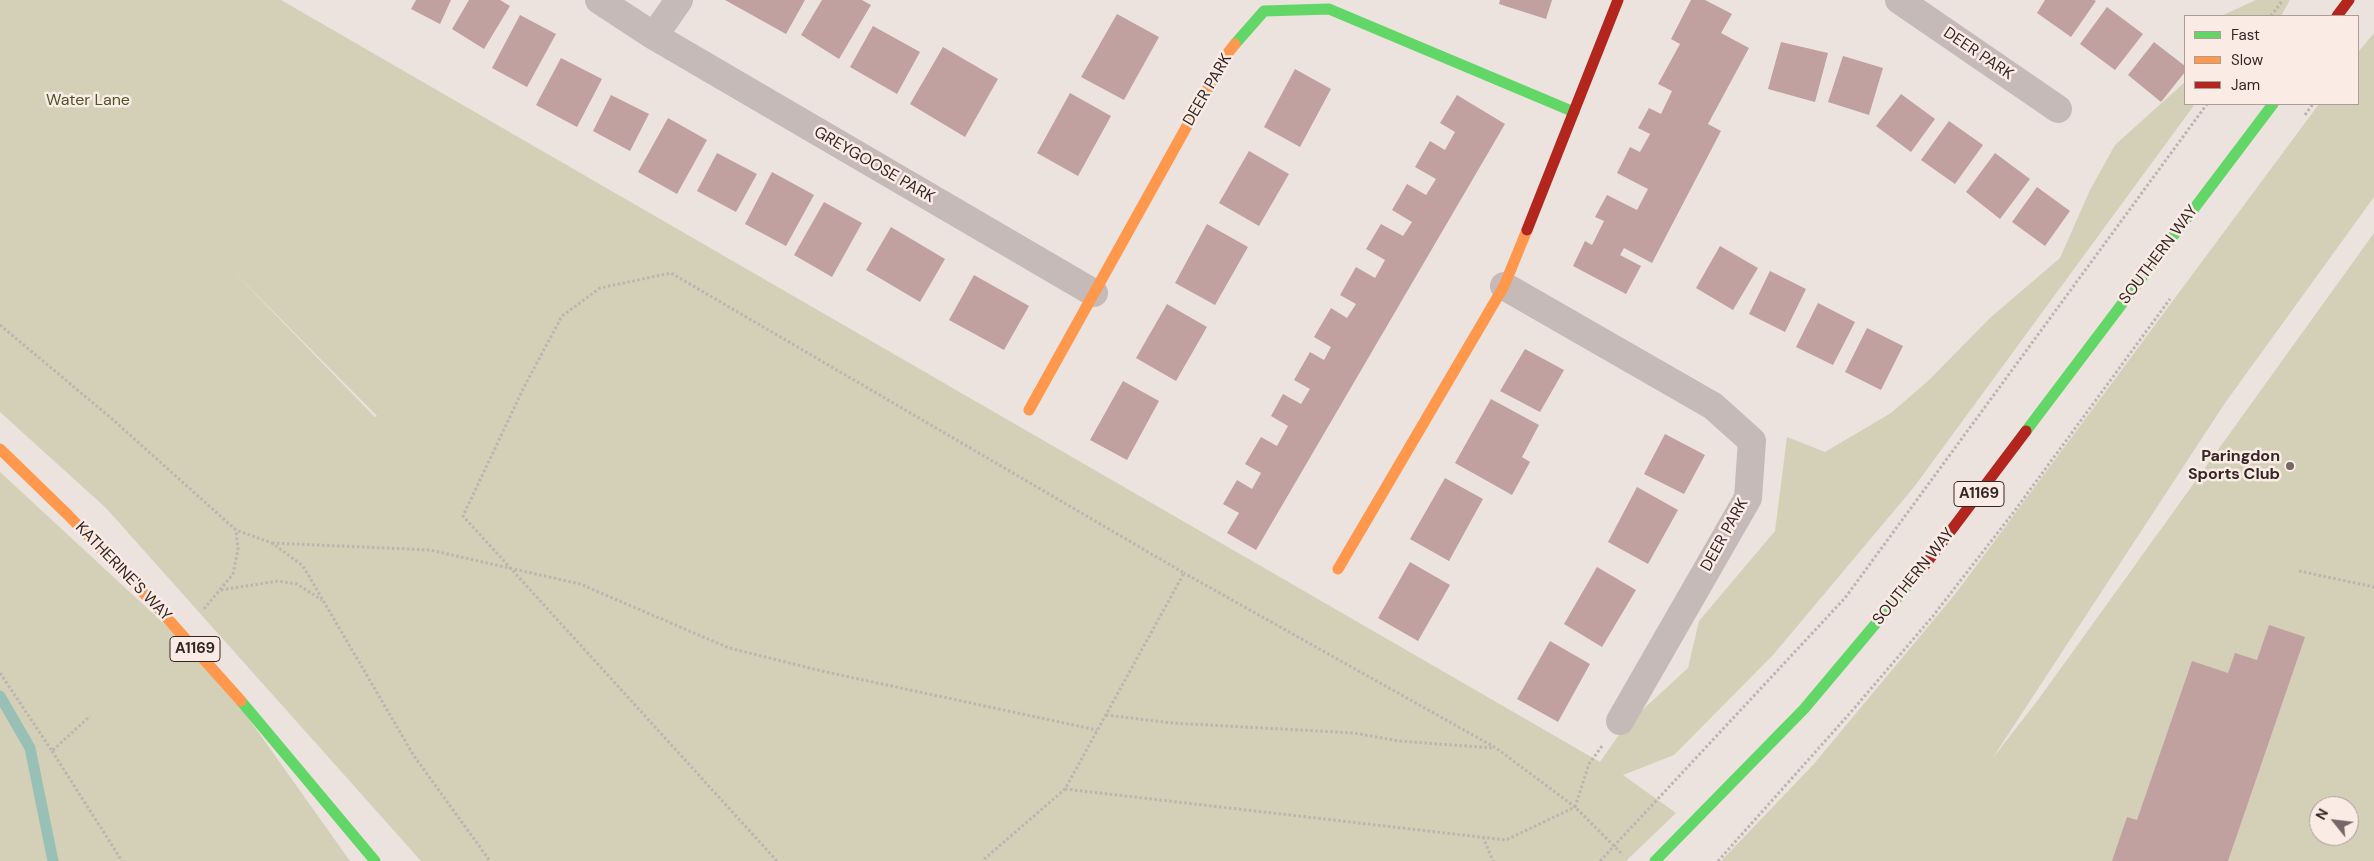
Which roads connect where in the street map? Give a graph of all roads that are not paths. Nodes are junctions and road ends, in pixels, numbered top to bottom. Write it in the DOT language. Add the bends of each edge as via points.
graph roads {
  1 [pos="598,0"];
  2 [pos="679,0"];
  3 [pos="1618,0"];
  4 [pos="1899,0"];
  5 [pos="2349,0"];
  6 [pos="2338,15"];
  7 [pos="654,36"];
  8 [pos="2272,105"];
  9 [pos="2058,109"];
  10 [pos="1574,112"];
  11 [pos="1504,286"];
  12 [pos="1094,293"];
  13 [pos="1029,410"];
  14 [pos="0,449"];
  15 [pos="1338,569"];
  16 [pos="1620,721"];
  17 [pos="375,861"];
  18 [pos="1655,861"];
  1 -- 7 [label="street, GREYGOOSE PARK"];
  2 -- 7 [label="street"];
  3 -- 10 [label="main road"];
  4 -- 9 [label="street, DEER PARK"];
  5 -- 6 [label="main road"];
  7 -- 12 [label="street, GREYGOOSE PARK"];
  8 -- 18 [label="main road, SOUTHERN WAY / A1169" via="1910,585 1804,709"];
  10 -- 11 [label="main road"];
  10 -- 12 [label="main road, DEER PARK" via="1328,9 1264,11 1227,54"];
  11 -- 15 [label="main road"];
  11 -- 16 [label="street, DEER PARK" via="1713,406 1752,441 1748,498"];
  12 -- 13 [label="main road, DEER PARK"];
  14 -- 17 [label="main road, KATHERINE'S WAY / A1169" via="158,608 230,688"];
}
